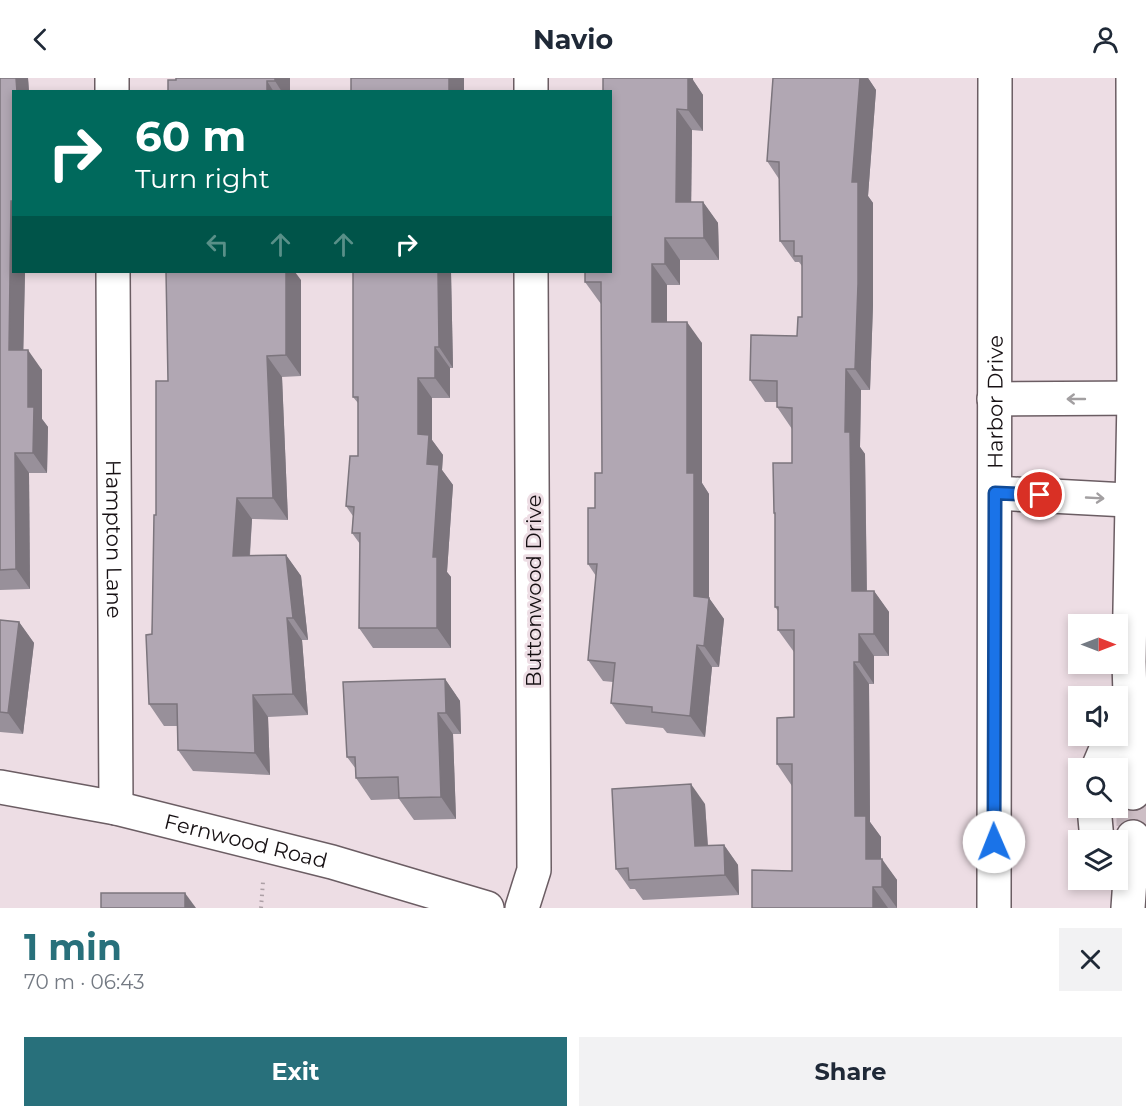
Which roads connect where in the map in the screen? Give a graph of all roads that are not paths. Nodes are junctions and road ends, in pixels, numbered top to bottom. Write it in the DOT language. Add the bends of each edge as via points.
graph roads {
  1 [pos="995,78"];
  2 [pos="1133,78"];
  3 [pos="113,273"];
  4 [pos="531,273"];
  5 [pos="1140,398"];
  6 [pos="994,399"];
  7 [pos="995,493"];
  8 [pos="1139,500"];
  9 [pos="1126,686"];
  10 [pos="1127,746"];
  11 [pos="0,787"];
  12 [pos="1132,793"];
  13 [pos="116,808"];
  14 [pos="1132,837"];
  15 [pos="1122,897"];
  16 [pos="487,908"];
  17 [pos="522,908"];
  18 [pos="994,908"];
  1 -- 6 [label="street, Harbor Drive"];
  2 -- 5 [label="street"];
  3 -- 13 [label="street, Hampton Lane"];
  4 -- 17 [label="street, Buttonwood Drive" via="534,870"];
  5 -- 6 [label="street, one-way"];
  5 -- 8 [label="street"];
  6 -- 7 [label="street, Harbor Drive"];
  7 -- 8 [label="street, one-way"];
  7 -- 18 [label="street, Harbor Drive"];
  8 -- 9 [label="street"];
  10 -- 12 [label="street"];
  11 -- 13 [label="street, Fernwood Road"];
  13 -- 16 [label="street, Fernwood Road" via="332,862"];
  14 -- 15 [label="street"];
}
